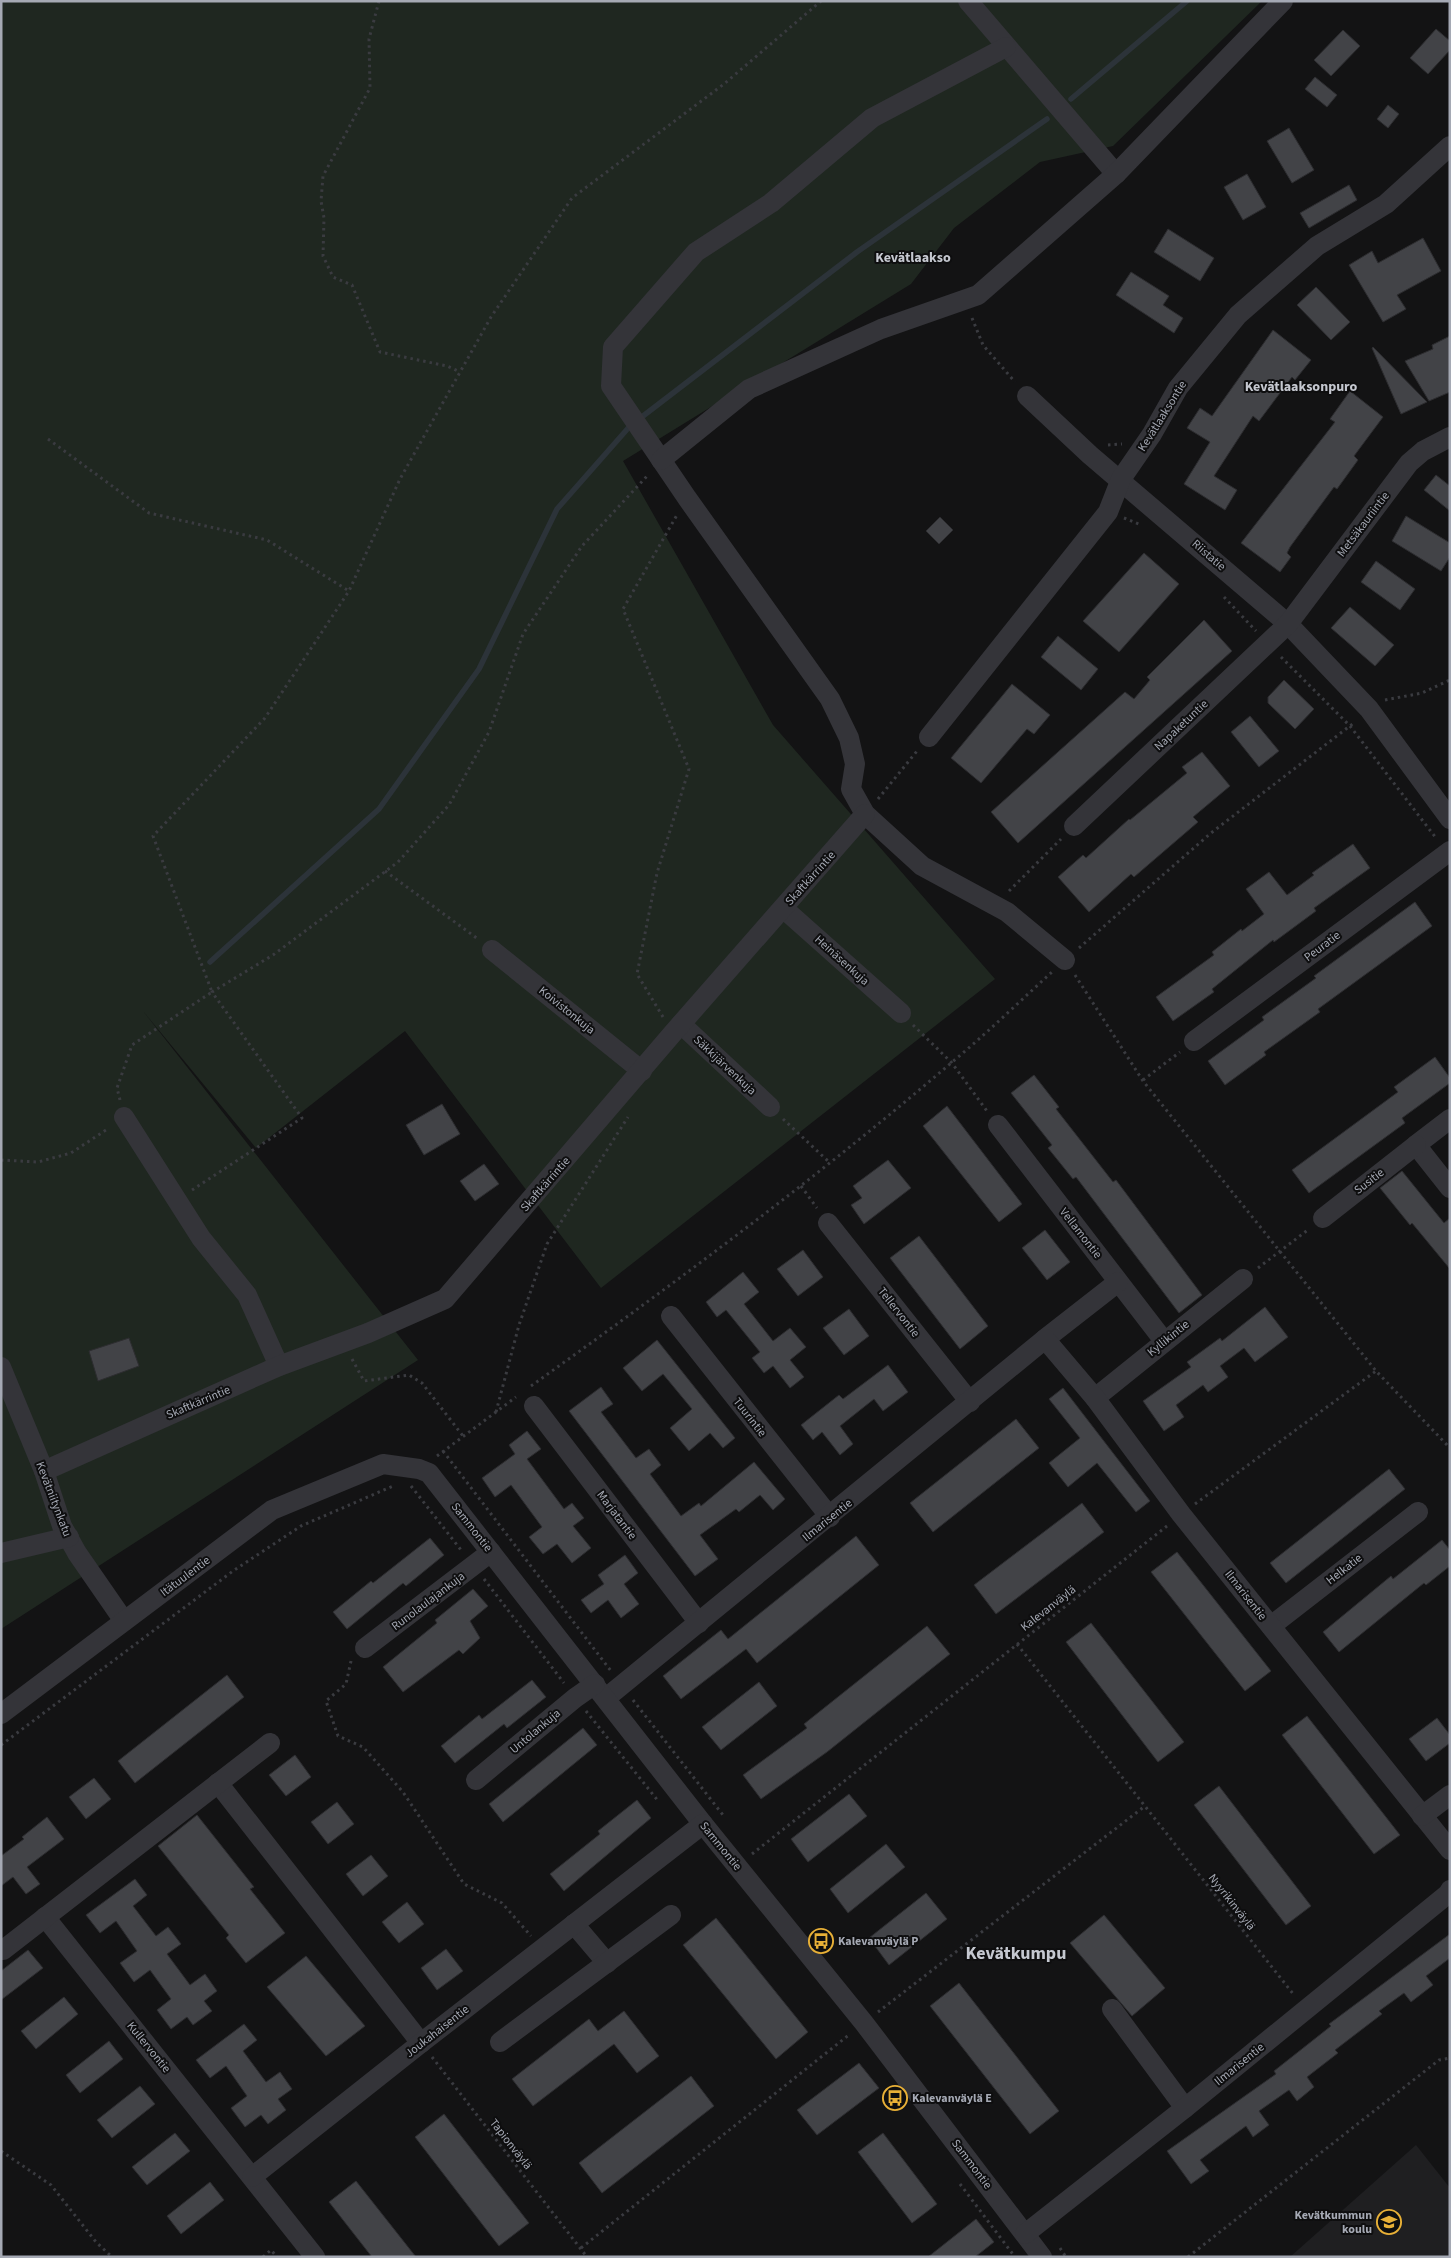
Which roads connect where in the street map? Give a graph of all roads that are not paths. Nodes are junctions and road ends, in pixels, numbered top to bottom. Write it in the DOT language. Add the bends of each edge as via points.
graph roads {
  1 [pos="968,1"];
  2 [pos="1284,1"];
  3 [pos="1006,46"];
  4 [pos="1450,146"];
  5 [pos="1116,174"];
  6 [pos="1027,396"];
  7 [pos="1450,437"];
  8 [pos="661,460"];
  9 [pos="1121,480"];
  10 [pos="1288,624"];
  11 [pos="929,737"];
  12 [pos="865,814"];
  13 [pos="1450,819"];
  14 [pos="1074,826"];
  15 [pos="1448,852"];
  16 [pos="784,908"];
  17 [pos="492,950"];
  18 [pos="1065,960"];
  19 [pos="901,1013"];
  20 [pos="677,1028"];
  21 [pos="1194,1041"];
  22 [pos="642,1071"];
  23 [pos="770,1107"];
  24 [pos="124,1117"];
  25 [pos="1450,1119"];
  26 [pos="998,1125"];
  27 [pos="1416,1145"];
  28 [pos="1450,1188"];
  29 [pos="1323,1218"];
  30 [pos="828,1222"];
  31 [pos="1243,1279"];
  32 [pos="1118,1282"];
  33 [pos="671,1316"];
  34 [pos="1045,1339"];
  35 [pos="1164,1341"];
  36 [pos="279,1366"];
  37 [pos="1,1367"];
  38 [pos="528,1396"];
  39 [pos="1095,1398"];
  40 [pos="970,1402"];
  41 [pos="418,1468"];
  42 [pos="44,1471"];
  43 [pos="1418,1512"];
  44 [pos="830,1517"];
  45 [pos="69,1537"];
  46 [pos="6,1552"];
  47 [pos="491,1552"];
  48 [pos="124,1621"];
  49 [pos="699,1623"];
  50 [pos="1271,1626"];
  51 [pos="366,1648"];
  52 [pos="601,1691"];
  53 [pos="1,1714"];
  54 [pos="270,1743"];
  55 [pos="476,1780"];
  56 [pos="218,1784"];
  57 [pos="1450,1795"];
  58 [pos="1422,1816"];
  59 [pos="703,1824"];
  60 [pos="1450,1850"];
  61 [pos="1450,1890"];
  62 [pos="670,1915"];
  63 [pos="46,1917"];
  64 [pos="574,1924"];
  65 [pos="3,1950"];
  66 [pos="607,1963"];
  67 [pos="1112,2009"];
  68 [pos="500,2042"];
  69 [pos="420,2043"];
  70 [pos="1185,2108"];
  71 [pos="252,2177"];
  72 [pos="1025,2234"];
  73 [pos="315,2257"];
  74 [pos="1042,2257"];
  1 -- 3 [label="street"];
  2 -- 5 [label="street"];
  3 -- 5 [label="street"];
  3 -- 8 [label="street" via="872,118 771,202 696,252 613,347 611,386"];
  4 -- 9 [label="street, Kevätlaaksontie" via="1386,204 1317,246 1238,314 1178,388"];
  5 -- 8 [label="street" via="978,295 880,329 750,388"];
  6 -- 9 [label="street, Riistatie"];
  7 -- 10 [label="street, Metsäkauriintie" via="1423,451 1409,463"];
  8 -- 12 [label="street" via="830,699 849,738 854,764 851,789"];
  9 -- 10 [label="street, Riistatie"];
  9 -- 11 [label="street, Kevätlaaksontie" via="1108,512"];
  10 -- 13 [label="street, Riistatie" via="1369,709"];
  10 -- 14 [label="street, Napaketuntie"];
  12 -- 16 [label="street, Skaftkärrintie"];
  12 -- 18 [label="street" via="922,866 1007,912"];
  15 -- 21 [label="street, Peuratie"];
  16 -- 19 [label="street, Heinäsenkuja"];
  16 -- 20 [label="street, Skaftkärrintie"];
  17 -- 22 [label="street, Koivistonkuja"];
  20 -- 22 [label="street, Skaftkärrintie"];
  20 -- 23 [label="street, Säkkijärvenkuja"];
  22 -- 36 [label="street, Skaftkärrintie" via="445,1299"];
  24 -- 36 [label="street" via="201,1238 247,1294"];
  25 -- 27 [label="street, Susitie"];
  26 -- 32 [label="street, Vellamontie"];
  27 -- 28 [label="street"];
  27 -- 29 [label="street, Susitie"];
  30 -- 40 [label="street, Tellervontie"];
  31 -- 35 [label="street, Kyllikintie"];
  32 -- 34 [label="street, Ilmarisentie"];
  32 -- 35 [label="street, Vellamontie"];
  33 -- 44 [label="street, Tuurintie"];
  34 -- 39 [label="street, Ilmarisentie"];
  34 -- 40 [label="street, Ilmarisentie"];
  35 -- 39 [label="street, Kyllikintie"];
  36 -- 42 [label="street, Skaftkärrintie"];
  37 -- 42 [label="street, Kevätniitynkatu"];
  38 -- 49 [label="street, Marjatantie"];
  39 -- 50 [label="street, Ilmarisentie" via="1181,1514"];
  40 -- 44 [label="street, Ilmarisentie"];
  41 -- 47 [label="street, Sammontie" via="429,1473"];
  41 -- 48 [label="street, Itätuulentie" via="383,1464 272,1510"];
  42 -- 45 [label="street, Kevätniitynkatu" via="62,1526"];
  43 -- 50 [label="street, Helkatie"];
  44 -- 49 [label="street, Ilmarisentie"];
  45 -- 46 [label="street"];
  45 -- 48 [label="street, Kevätniitynkatu"];
  47 -- 51 [label="street, Runolaulajankuja"];
  47 -- 52 [label="street, Sammontie"];
  48 -- 53 [label="street, Itätuulentie"];
  49 -- 52 [label="street, Ilmarisentie"];
  50 -- 58 [label="street, Ilmarisentie"];
  52 -- 55 [label="street, Untolankuja" via="575,1698"];
  52 -- 59 [label="street, Sammontie"];
  54 -- 56 [label="street"];
  56 -- 63 [label="street"];
  56 -- 69 [label="street"];
  57 -- 58 [label="street"];
  58 -- 60 [label="street, Ilmarisentie"];
  59 -- 64 [label="street, Joukahaisentie"];
  59 -- 72 [label="street, Sammontie" via="864,2023"];
  61 -- 70 [label="street, Ilmarisentie"];
  62 -- 66 [label="street"];
  63 -- 65 [label="street"];
  63 -- 71 [label="street, Kullervontie"];
  64 -- 66 [label="street"];
  64 -- 69 [label="street, Joukahaisentie"];
  66 -- 68 [label="street"];
  67 -- 70 [label="street"];
  69 -- 71 [label="street, Joukahaisentie"];
  70 -- 72 [label="street, Ilmarisentie"];
  71 -- 73 [label="street"];
  72 -- 74 [label="street, Sammontie"];
}
